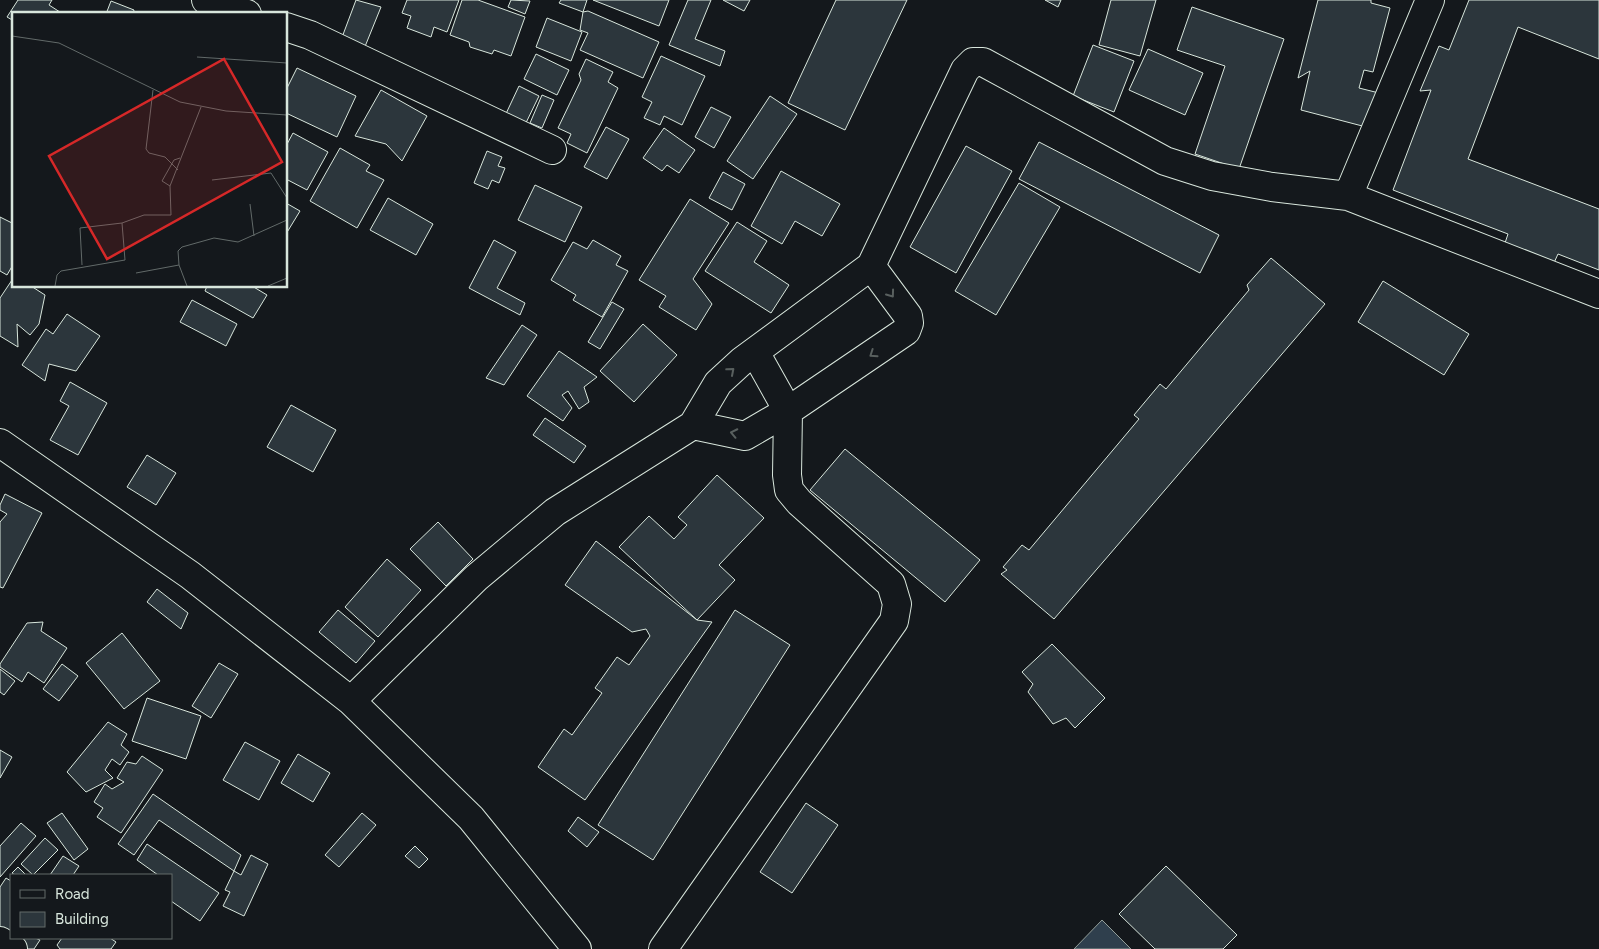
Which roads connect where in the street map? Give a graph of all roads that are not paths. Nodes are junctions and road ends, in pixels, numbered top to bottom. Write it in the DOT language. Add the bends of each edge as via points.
graph roads {
  1 [pos="206,0"];
  2 [pos="1430,0"];
  3 [pos="241,12"];
  4 [pos="288,28"];
  5 [pos="552,150"];
  6 [pos="1348,196"];
  7 [pos="871,266"];
  8 [pos="1599,294"];
  9 [pos="755,352"];
  10 [pos="788,411"];
  11 [pos="693,425"];
  12 [pos="0,443"];
  13 [pos="351,701"];
  14 [pos="0,941"];
  15 [pos="13,949"];
  16 [pos="577,949"];
  17 [pos="663,949"];
  1 -- 3 [label="street"];
  2 -- 6 [label="street"];
  4 -- 5 [label="street" via="310,35"];
  6 -- 7 [label="street" via="1212,176 1165,162 983,62 973,62 965,70"];
  6 -- 8 [label="street"];
  7 -- 9 [label="street"];
  7 -- 10 [label="street, one-way" via="908,316 906,331"];
  9 -- 10 [label="street"];
  11 -- 9 [label="street, one-way" via="718,382"];
  10 -- 11 [label="street, one-way" via="745,436"];
  10 -- 17 [label="street" via="787,475 790,490 799,502 890,584 897,604 894,621"];
  11 -- 13 [label="street" via="555,512 476,578"];
  12 -- 13 [label="street" via="190,575"];
  13 -- 16 [label="street" via="472,818"];
  14 -- 15 [label="street"];
}
